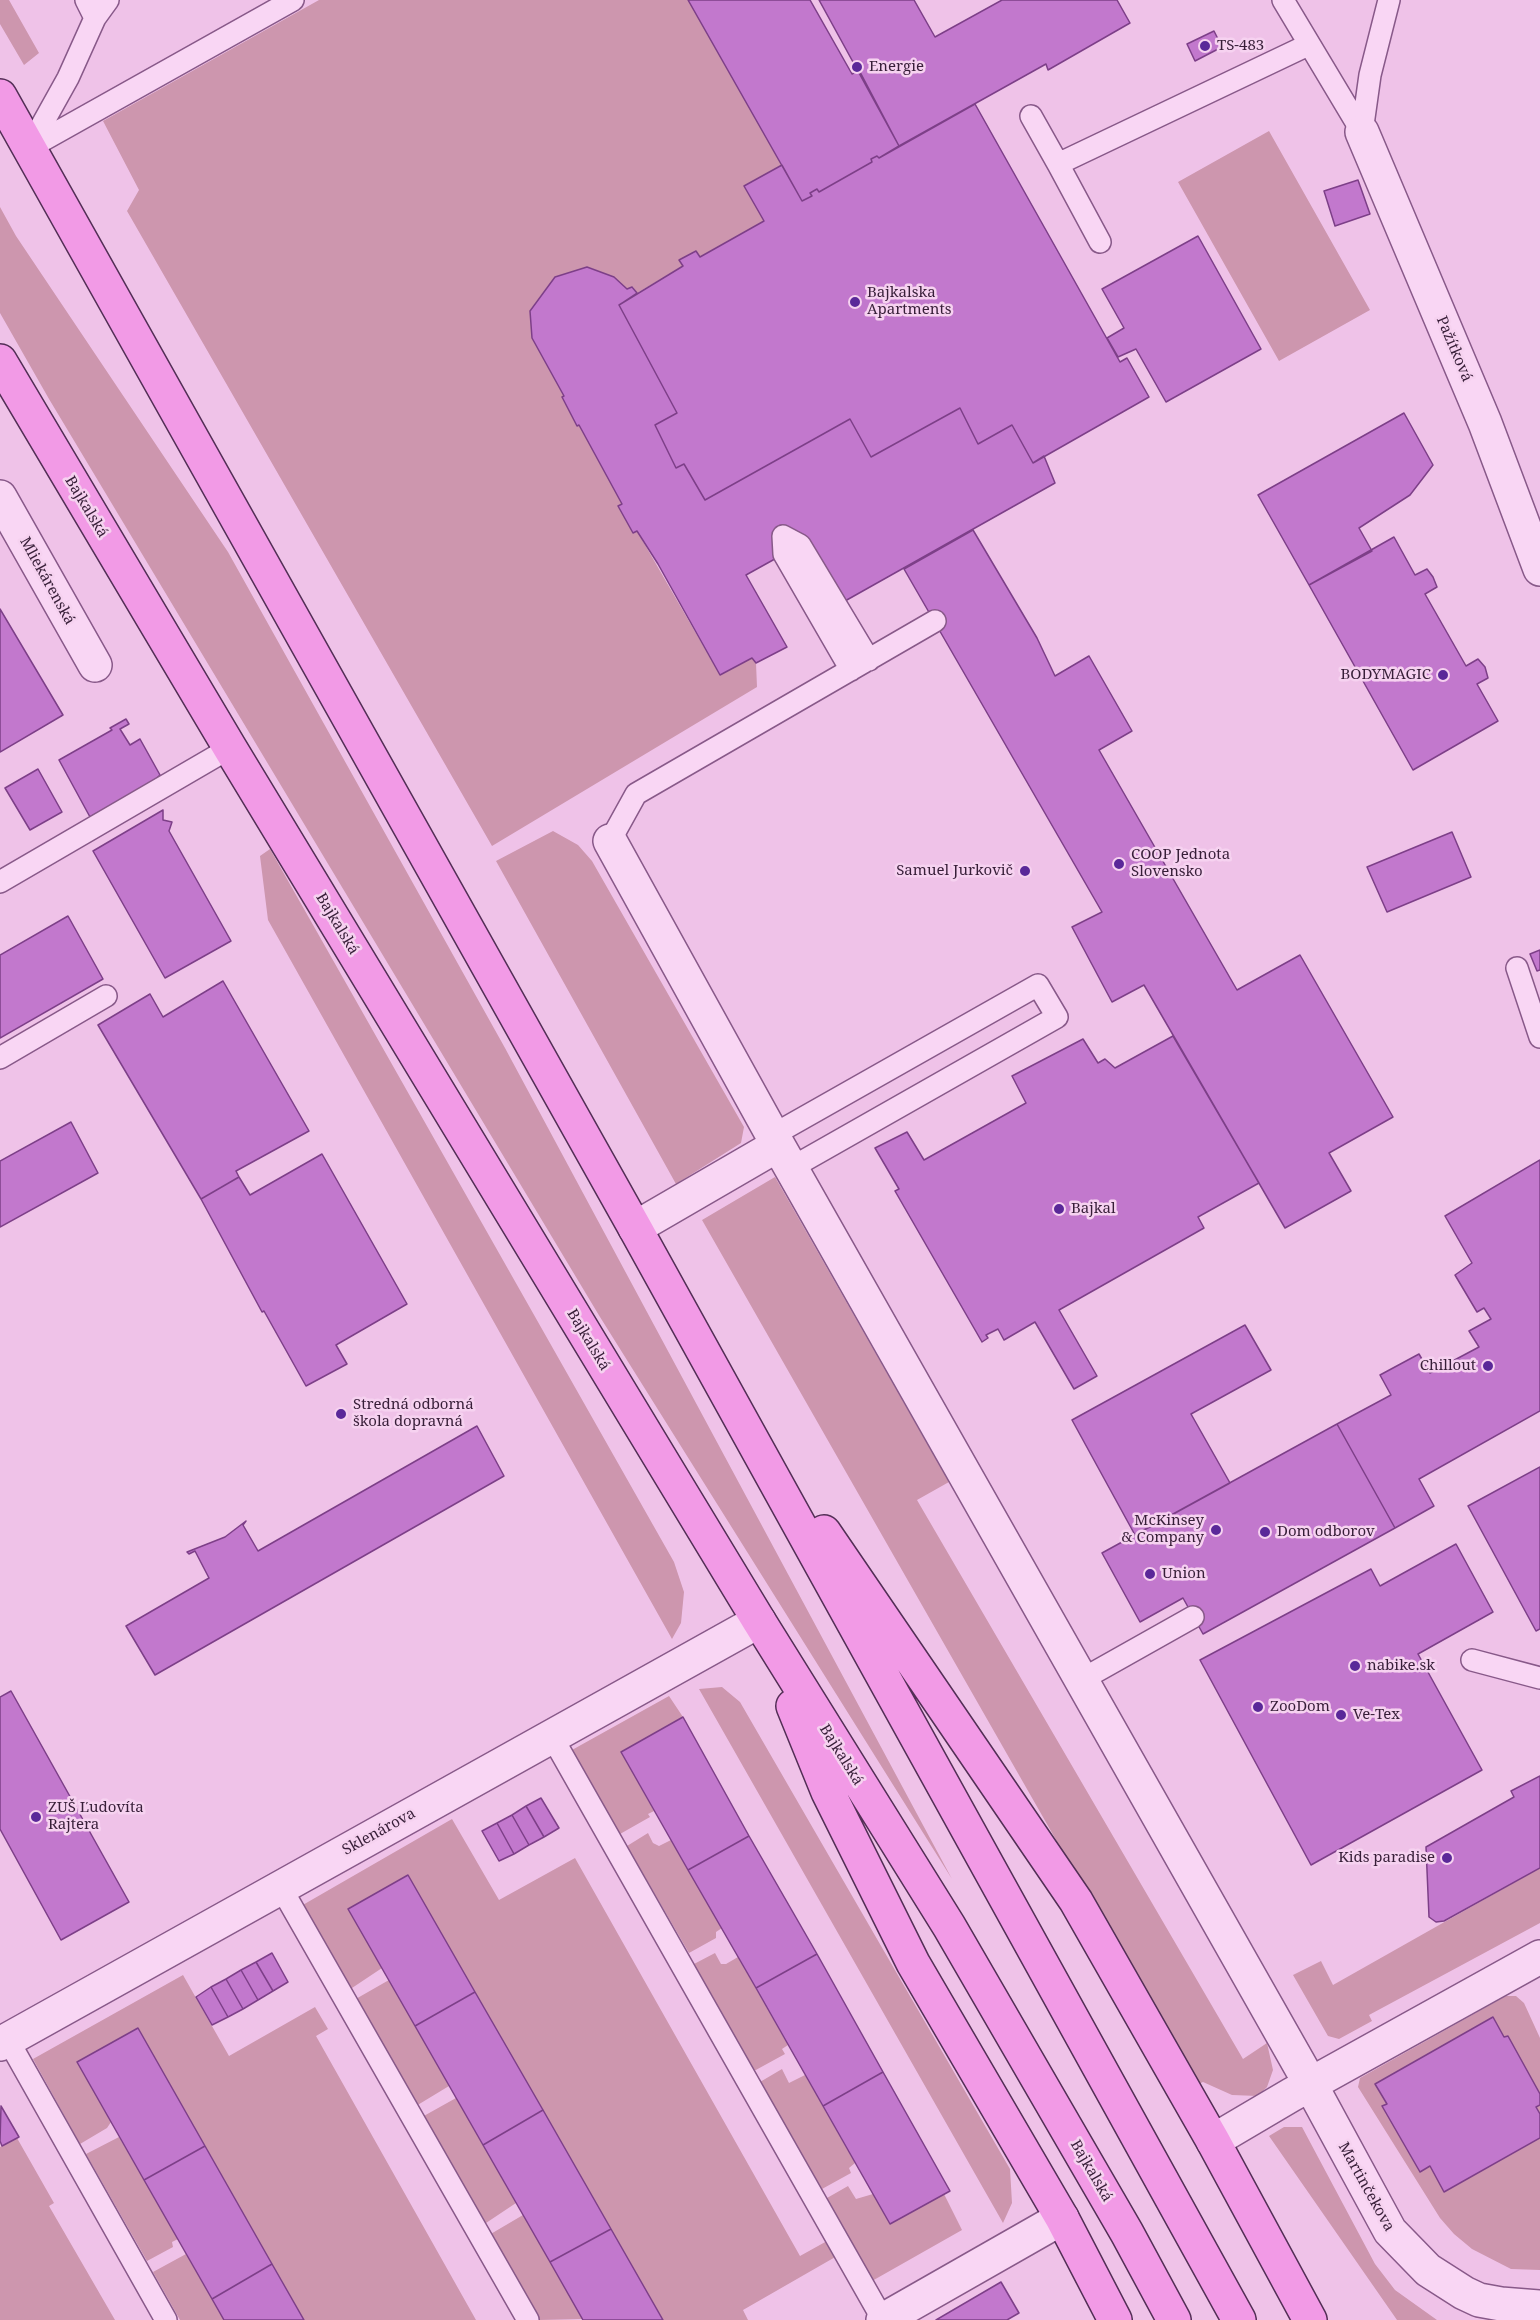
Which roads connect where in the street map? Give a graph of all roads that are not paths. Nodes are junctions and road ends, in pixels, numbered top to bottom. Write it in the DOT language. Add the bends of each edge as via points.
graph roads {
  1 [pos="108,0"];
  2 [pos="293,0"];
  3 [pos="1282,0"];
  4 [pos="1389,0"];
  5 [pos="90,9"];
  6 [pos="1308,45"];
  7 [pos="0,96"];
  8 [pos="1031,116"];
  9 [pos="1362,132"];
  10 [pos="29,148"];
  11 [pos="1058,164"];
  12 [pos="1100,242"];
  13 [pos="0,361"];
  14 [pos="0,496"];
  15 [pos="1540,569"];
  16 [pos="935,621"];
  17 [pos="94,665"];
  18 [pos="860,665"];
  19 [pos="230,748"];
  20 [pos="610,841"];
  21 [pos="0,882"];
  22 [pos="1517,968"];
  23 [pos="106,996"];
  24 [pos="1540,1037"];
  25 [pos="0,1058"];
  26 [pos="781,1149"];
  27 [pos="635,1228"];
  28 [pos="713,1370"];
  29 [pos="1193,1617"];
  30 [pos="759,1621"];
  31 [pos="1472,1660"];
  32 [pos="1540,1678"];
  33 [pos="1081,1680"];
  34 [pos="551,1735"];
  35 [pos="280,1886"];
  36 [pos="1540,1957"];
  37 [pos="4,2042"];
  38 [pos="1310,2084"];
  39 [pos="1213,2141"];
  40 [pos="1062,2218"];
  41 [pos="1540,2307"];
  42 [pos="166,2320"];
  43 [pos="528,2320"];
  44 [pos="883,2320"];
  45 [pos="1115,2320"];
  46 [pos="1174,2320"];
  47 [pos="1239,2320"];
  48 [pos="1311,2320"];
  1 -- 5 [label="lane"];
  2 -- 10 [label="lane"];
  3 -- 6 [label="lane"];
  4 -- 9 [label="lane" via="1370,75"];
  5 -- 10 [label="lane" via="68,78"];
  6 -- 9 [label="lane"];
  6 -- 11 [label="lane"];
  7 -- 10 [label="main road"];
  8 -- 11 [label="lane"];
  9 -- 15 [label="street, Pažítková" via="1482,415"];
  10 -- 27 [label="main road"];
  11 -- 12 [label="lane"];
  13 -- 19 [label="main road, Bajkalská"];
  14 -- 17 [label="street, Mliekárenská"];
  16 -- 18 [label="lane"];
  18 -- 18 [label="lane" via="800,545 783,536 784,554"];
  18 -- 20 [label="lane" via="636,794"];
  19 -- 21 [label="lane"];
  19 -- 30 [label="main road, Bajkalská"];
  20 -- 26 [label="street"];
  22 -- 24 [label="lane"];
  23 -- 25 [label="lane"];
  26 -- 26 [label="lane" via="1057,1017 1038,985"];
  26 -- 27 [label="street"];
  26 -- 33 [label="street"];
  27 -- 28 [label="main road"];
  28 -- 39 [label="main road" via="1076,1901"];
  28 -- 47 [label="main road"];
  29 -- 33 [label="lane"];
  30 -- 34 [label="street, Sklenárova"];
  30 -- 40 [label="main road" via="828,1792 913,1963"];
  30 -- 46 [label="main road, Bajkalská" via="949,1926"];
  31 -- 32 [label="lane"];
  33 -- 38 [label="street"];
  34 -- 35 [label="street, Sklenárova"];
  34 -- 44 [label="lane"];
  35 -- 37 [label="street, Sklenárova"];
  35 -- 43 [label="lane"];
  36 -- 38 [label="street"];
  37 -- 42 [label="lane"];
  38 -- 39 [label="street"];
  38 -- 41 [label="street, Martinčekova" via="1380,2216 1406,2251 1440,2280 1479,2300"];
  39 -- 48 [label="main road"];
  40 -- 44 [label="street"];
  40 -- 45 [label="main road"];
}
